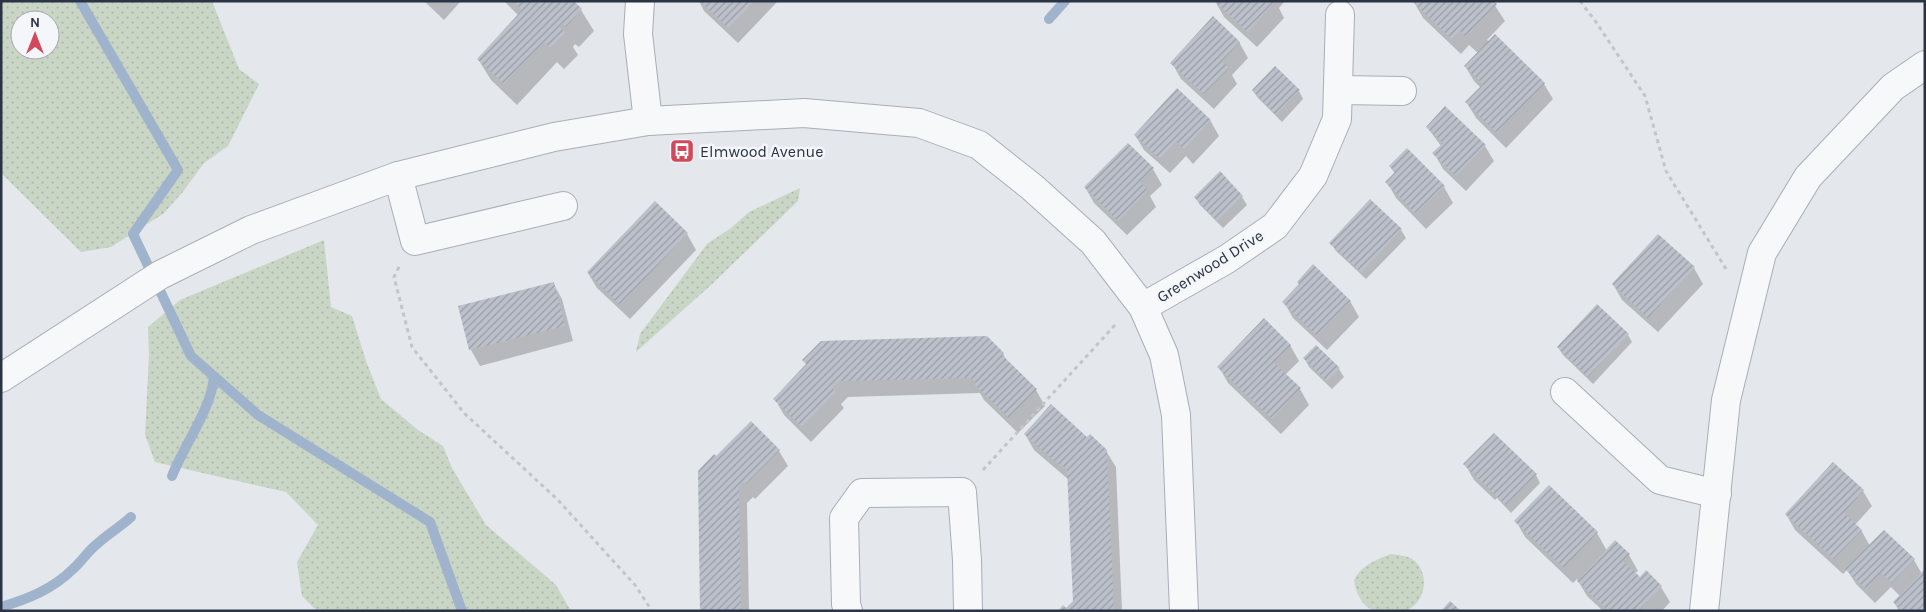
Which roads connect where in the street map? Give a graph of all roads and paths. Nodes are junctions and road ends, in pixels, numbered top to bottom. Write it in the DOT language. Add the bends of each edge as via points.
graph roads {
  1 [pos="640,1"];
  2 [pos="1580,1"];
  3 [pos="1340,15"];
  4 [pos="1925,65"];
  5 [pos="1339,90"];
  6 [pos="1402,91"];
  7 [pos="648,121"];
  8 [pos="398,176"];
  9 [pos="563,206"];
  10 [pos="415,241"];
  11 [pos="1754,288"];
  12 [pos="1140,304"];
  13 [pos="1,378"];
  14 [pos="1565,392"];
  15 [pos="962,492"];
  16 [pos="1717,494"];
  17 [pos="652,611"];
  18 [pos="848,611"];
  19 [pos="968,611"];
  20 [pos="1184,611"];
  21 [pos="1704,611"];
  1 -- 7 [label="street" via="638,34"];
  2 -- 11 [label="path" via="1645,96 1666,171 1727,271"];
  3 -- 5 [label="street, Greenwood Drive"];
  4 -- 11 [label="street" via="1893,87 1808,176 1762,253"];
  5 -- 6 [label="street"];
  5 -- 12 [label="street, Greenwood Drive" via="1336,118 1313,176 1275,226 1227,259"];
  7 -- 8 [label="street" via="554,137"];
  7 -- 12 [label="street" via="804,113 919,123 979,145 1093,242"];
  8 -- 10 [label="street"];
  8 -- 13 [label="street" via="251,230 160,275"];
  9 -- 10 [label="street"];
  10 -- 17 [label="path" via="394,277 412,347 464,413 558,500 635,585"];
  11 -- 16 [label="street" via="1726,400"];
  12 -- 15 [label="path"];
  12 -- 20 [label="street" via="1164,355 1176,415"];
  14 -- 16 [label="street" via="1660,480"];
  15 -- 18 [label="street" via="862,493 844,518"];
  15 -- 19 [label="street"];
  16 -- 21 [label="street"];
}
